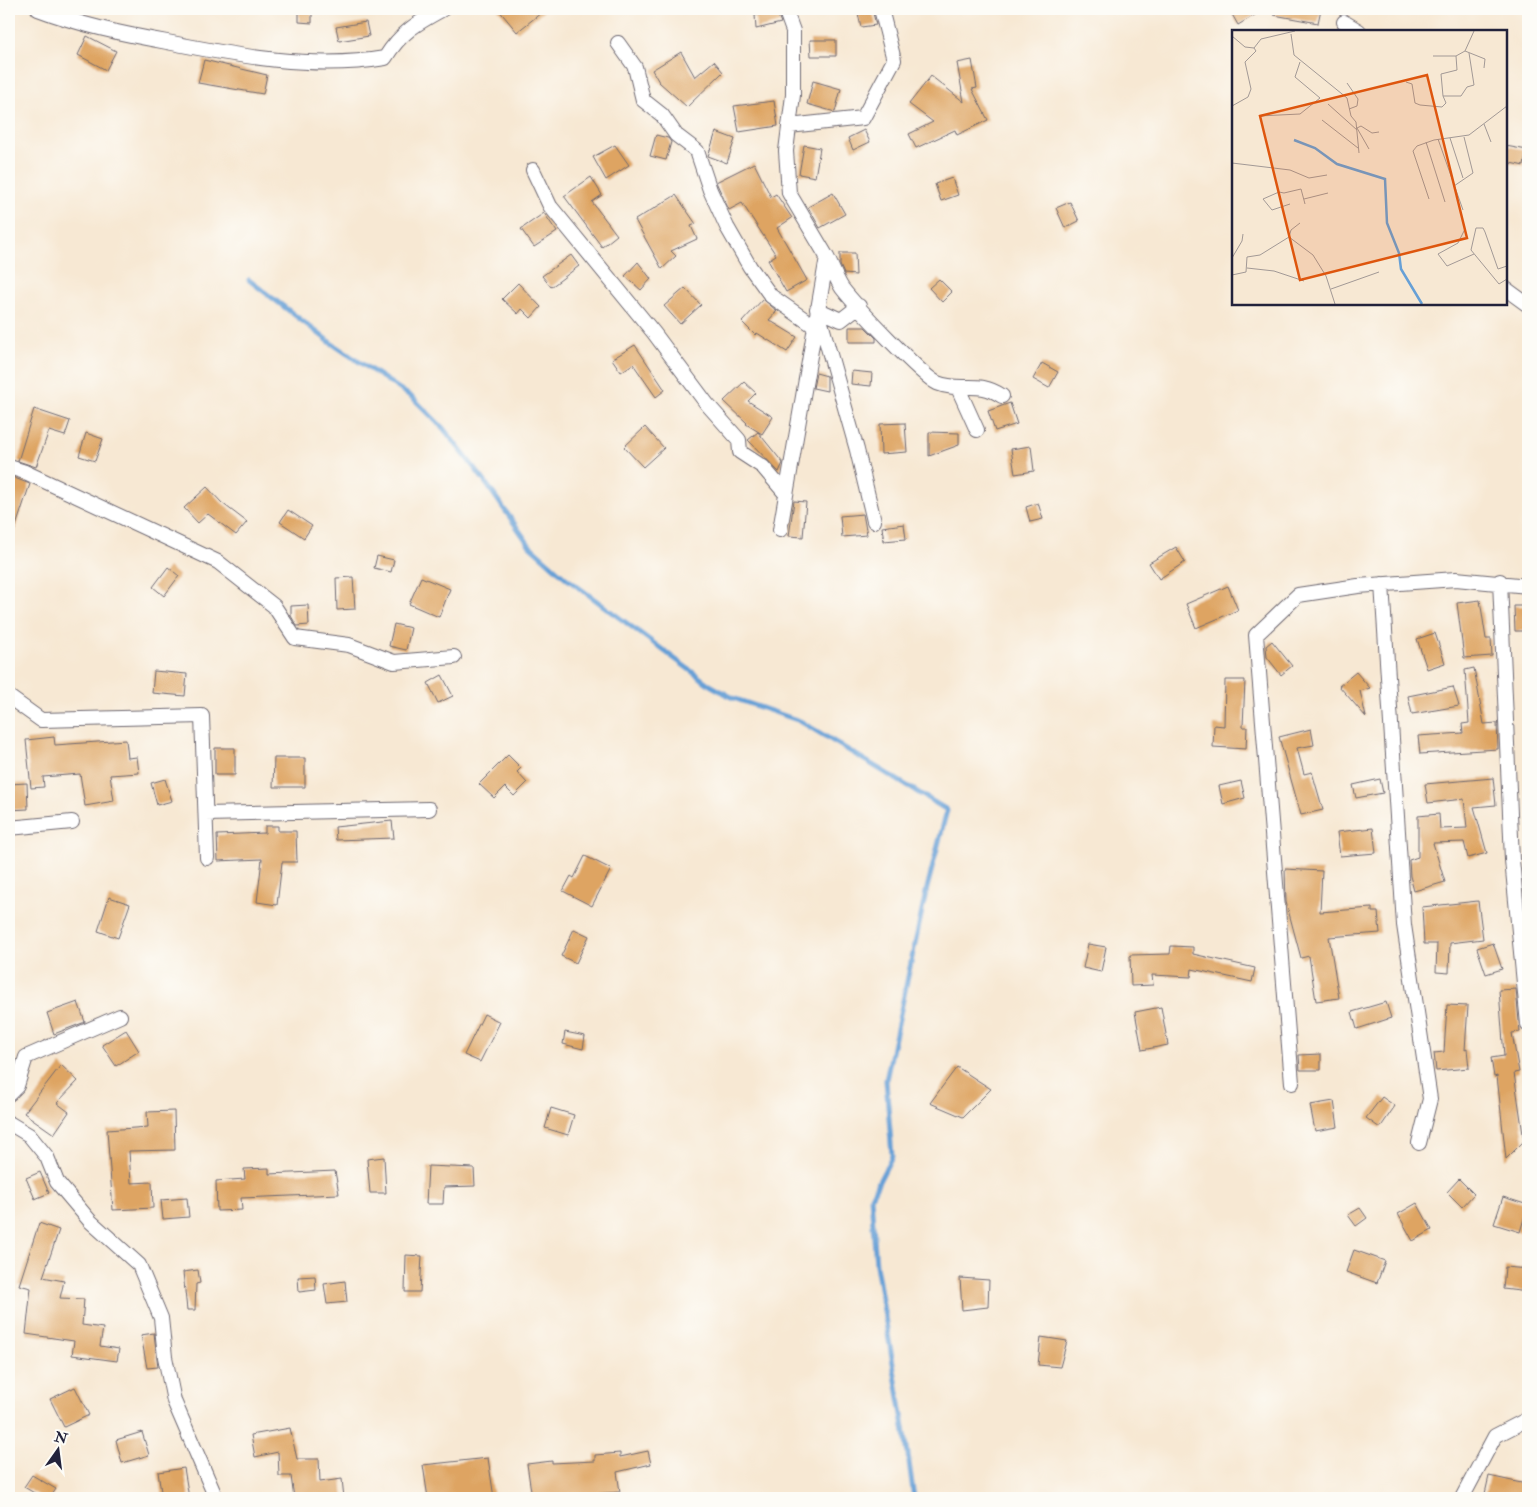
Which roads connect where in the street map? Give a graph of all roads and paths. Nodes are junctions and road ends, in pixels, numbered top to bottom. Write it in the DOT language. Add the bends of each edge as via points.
graph roads {
  1 [pos="38,9"];
  2 [pos="443,9"];
  3 [pos="785,9"];
  4 [pos="881,9"];
  5 [pos="1344,22"];
  6 [pos="1357,30"];
  7 [pos="618,43"];
  8 [pos="788,126"];
  9 [pos="533,170"];
  10 [pos="827,257"];
  11 [pos="1507,290"];
  12 [pos="1528,305"];
  13 [pos="859,306"];
  14 [pos="817,309"];
  15 [pos="814,326"];
  16 [pos="958,388"];
  17 [pos="1002,396"];
  18 [pos="977,430"];
  19 [pos="9,467"];
  20 [pos="785,493"];
  21 [pos="874,521"];
  22 [pos="780,530"];
  23 [pos="1500,581"];
  24 [pos="1382,584"];
  25 [pos="1528,586"];
  26 [pos="454,657"];
  27 [pos="9,696"];
  28 [pos="429,809"];
  29 [pos="206,814"];
  30 [pos="72,822"];
  31 [pos="9,828"];
  32 [pos="207,858"];
  33 [pos="120,1016"];
  34 [pos="1528,1024"];
  35 [pos="1292,1083"];
  36 [pos="9,1094"];
  37 [pos="9,1123"];
  38 [pos="1419,1143"];
  39 [pos="1528,1419"];
  40 [pos="216,1498"];
  41 [pos="1462,1498"];
  1 -- 2 [label="street" via="67,20 217,52 354,63 385,58 412,26"];
  3 -- 8 [label="street" via="793,31 793,95"];
  4 -- 8 [label="street" via="894,60 863,118"];
  5 -- 6 [label="street"];
  7 -- 15 [label="street" via="635,66 643,100 662,115 676,135 697,151 710,190 750,267 771,296"];
  8 -- 10 [label="street" via="789,193"];
  9 -- 20 [label="street" via="550,206 739,440 740,452 763,467"];
  10 -- 13 [label="street" via="842,287"];
  10 -- 14 [label="street"];
  11 -- 12 [label="street"];
  13 -- 14 [label="street" via="841,320"];
  13 -- 16 [label="street" via="930,378"];
  14 -- 15 [label="street"];
  14 -- 21 [label="street"];
  15 -- 20 [label="street"];
  16 -- 17 [label="street" via="986,387"];
  16 -- 18 [label="street"];
  19 -- 26 [label="street" via="218,562 274,606 295,638 349,645 394,662"];
  20 -- 22 [label="street"];
  23 -- 24 [label="street" via="1456,579"];
  23 -- 25 [label="street"];
  23 -- 34 [label="street" via="1512,860"];
  24 -- 35 [label="street" via="1298,595 1256,635"];
  24 -- 38 [label="street" via="1404,925 1430,1098"];
  27 -- 29 [label="street" via="41,720 202,716"];
  28 -- 29 [label="street"];
  29 -- 32 [label="street"];
  30 -- 31 [label="street"];
  33 -- 36 [label="street" via="26,1057 17,1086"];
  37 -- 40 [label="street" via="30,1136 47,1157 57,1182 90,1221 139,1265 160,1318 174,1400"];
  39 -- 41 [label="street" via="1495,1436"];
}
